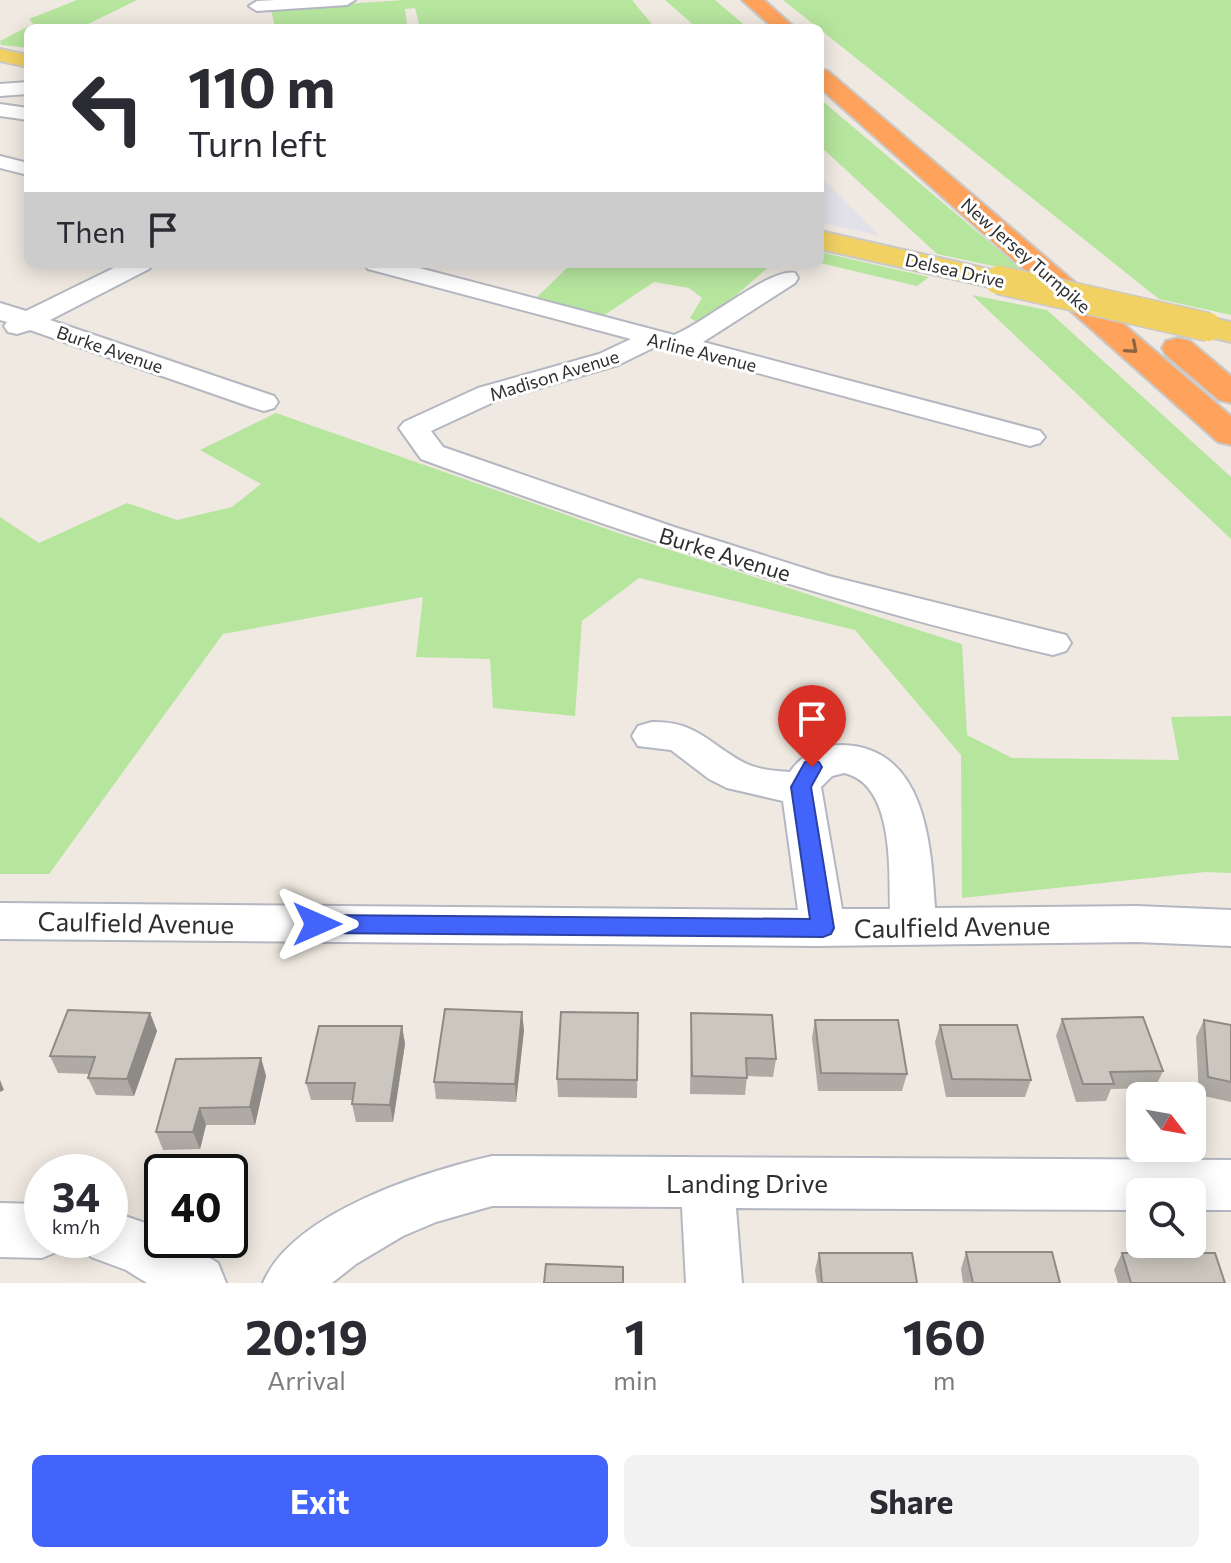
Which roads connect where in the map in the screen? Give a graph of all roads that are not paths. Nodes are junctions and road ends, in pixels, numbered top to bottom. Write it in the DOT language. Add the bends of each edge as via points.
graph roads {
  1 [pos="347,0"];
  2 [pos="733,0"];
  3 [pos="752,0"];
  4 [pos="257,8"];
  5 [pos="760,24"];
  6 [pos="780,24"];
  7 [pos="0,55"];
  8 [pos="24,60"];
  9 [pos="824,60"];
  10 [pos="824,79"];
  11 [pos="24,88"];
  12 [pos="0,90"];
  13 [pos="0,110"];
  14 [pos="24,113"];
  15 [pos="0,162"];
  16 [pos="24,168"];
  17 [pos="824,241"];
  18 [pos="133,268"];
  19 [pos="391,268"];
  20 [pos="786,278"];
  21 [pos="0,311"];
  22 [pos="28,320"];
  23 [pos="1219,330"];
  24 [pos="0,334"];
  25 [pos="663,341"];
  26 [pos="1231,393"];
  27 [pos="264,402"];
  28 [pos="414,428"];
  29 [pos="1231,434"];
  30 [pos="1030,437"];
  31 [pos="1053,643"];
  32 [pos="652,736"];
  33 [pos="801,787"];
  34 [pos="0,921"];
  35 [pos="913,926"];
  36 [pos="823,928"];
  37 [pos="1231,928"];
  38 [pos="707,1181"];
  39 [pos="1231,1185"];
  40 [pos="0,1230"];
  41 [pos="24,1231"];
  42 [pos="128,1243"];
  43 [pos="198,1283"];
  44 [pos="291,1283"];
  45 [pos="714,1283"];
  1 -- 4 [label="street"];
  2 -- 5 [label="highway"];
  3 -- 6 [label="highway"];
  7 -- 8 [label="main road"];
  9 -- 26 [label="highway, New Jersey Turnpike"];
  10 -- 29 [label="highway, New Jersey Turnpike, one-way"];
  11 -- 12 [label="street"];
  13 -- 14 [label="street"];
  15 -- 16 [label="street"];
  17 -- 23 [label="main road, Delsea Drive, bridge"];
  18 -- 22 [label="street"];
  19 -- 25 [label="street, Arline Avenue"];
  20 -- 25 [label="street, Madison Avenue" via="700,334"];
  21 -- 22 [label="street, Burke Avenue"];
  22 -- 24 [label="street"];
  22 -- 27 [label="street, Burke Avenue"];
  25 -- 28 [label="street, Madison Avenue" via="487,395"];
  25 -- 30 [label="street, Arline Avenue"];
  28 -- 31 [label="street, Burke Avenue" via="432,453 648,531 906,608"];
  32 -- 33 [label="street" via="688,739 722,769 763,785"];
  33 -- 35 [label="street" via="812,767 827,760 849,759 887,778 901,805"];
  33 -- 36 [label="street"];
  34 -- 36 [label="street, Caulfield Avenue"];
  35 -- 36 [label="street, Caulfield Avenue"];
  35 -- 37 [label="street, Caulfield Avenue"];
  38 -- 39 [label="street, Landing Drive"];
  38 -- 44 [label="street, Landing Drive" via="492,1181 448,1191 370,1223"];
  38 -- 45 [label="street"];
  40 -- 41 [label="street"];
  42 -- 43 [label="street"];
}
